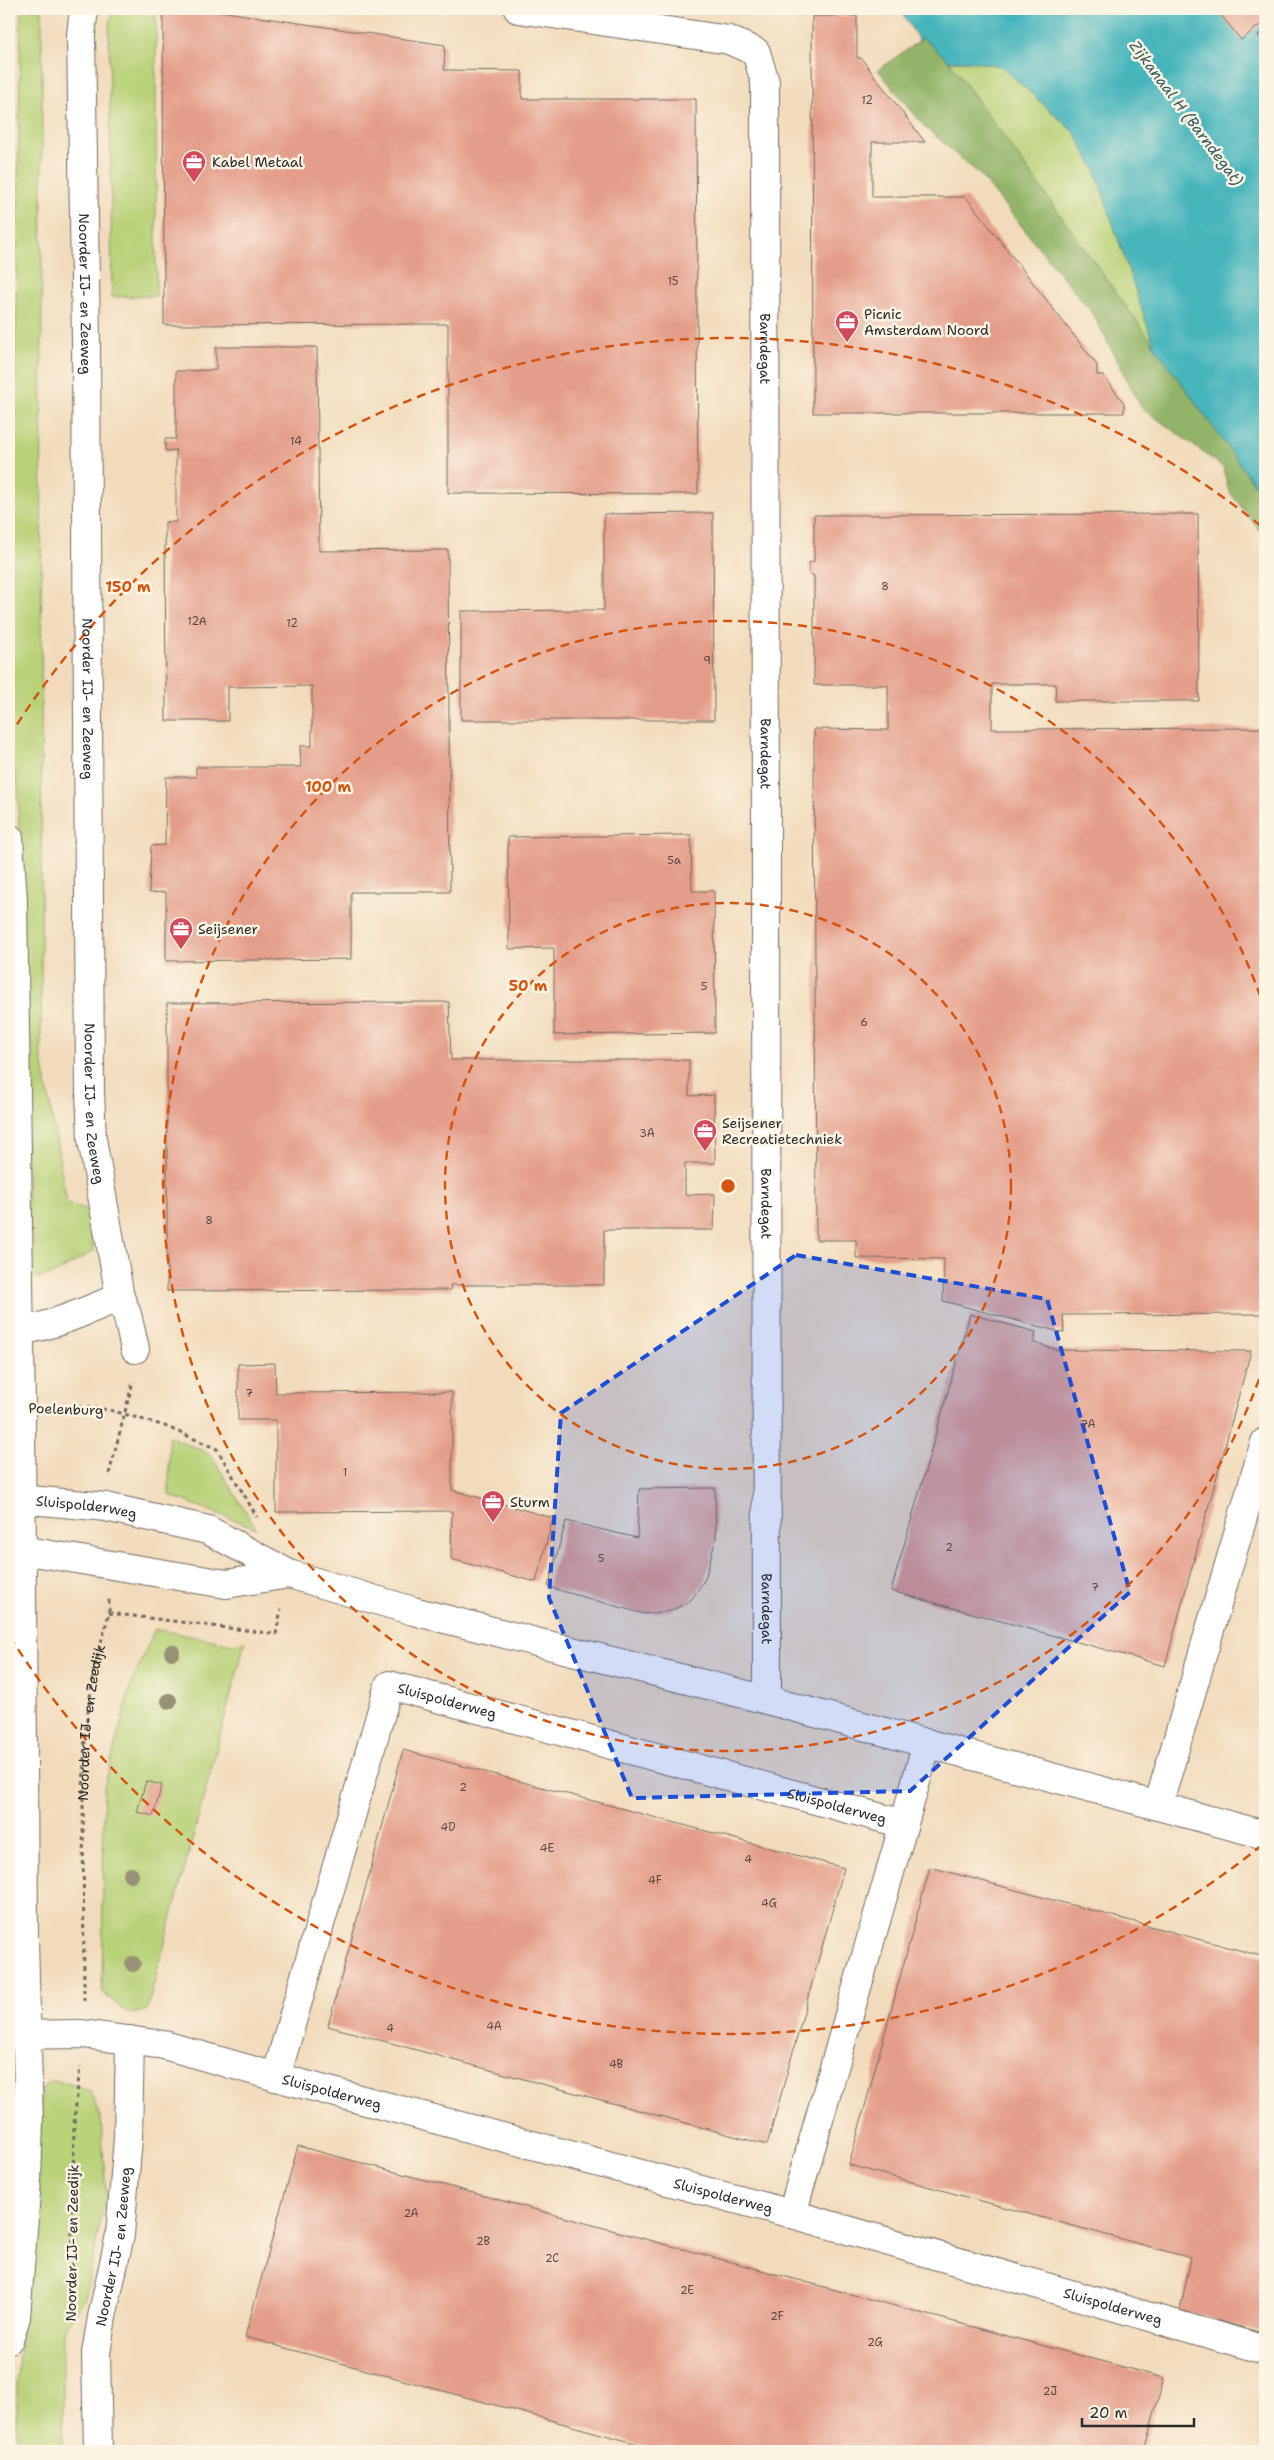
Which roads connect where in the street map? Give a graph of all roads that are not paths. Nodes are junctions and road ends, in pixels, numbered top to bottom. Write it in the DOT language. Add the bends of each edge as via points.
graph roads {
  1 [pos="84,9"];
  2 [pos="518,9"];
  3 [pos="9,838"];
  4 [pos="120,1297"];
  5 [pos="13,1331"];
  6 [pos="135,1349"];
  7 [pos="1265,1442"];
  8 [pos="15,1498"];
  9 [pos="15,1551"];
  10 [pos="288,1574"];
  11 [pos="768,1700"];
  12 [pos="927,1743"];
  13 [pos="1158,1806"];
  14 [pos="904,1824"];
  15 [pos="1265,1835"];
  16 [pos="18,2035"];
  17 [pos="130,2040"];
  18 [pos="276,2077"];
  19 [pos="792,2214"];
  20 [pos="9,2339"];
  21 [pos="1265,2350"];
  22 [pos="98,2451"];
  1 -- 4 [label="street, Noorder IJ- en Zeeweg" via="81,35 90,1091 92,1139"];
  2 -- 11 [label="street, Barndegat" via="729,40 756,52 765,82"];
  3 -- 5 [label="street" via="13,901"];
  4 -- 5 [label="street" via="71,1317"];
  4 -- 6 [label="street, Noorder IJ- en Zeeweg"];
  5 -- 8 [label="street" via="21,1408"];
  7 -- 13 [label="street"];
  8 -- 9 [label="street"];
  8 -- 10 [label="street, Sluispolderweg" via="106,1507 208,1530"];
  9 -- 10 [label="street, Sluispolderweg" via="226,1584"];
  9 -- 16 [label="street"];
  10 -- 11 [label="street, Sluispolderweg" via="413,1611"];
  11 -- 12 [label="street, Sluispolderweg"];
  12 -- 13 [label="street, Sluispolderweg"];
  12 -- 14 [label="street"];
  13 -- 15 [label="street, Sluispolderweg"];
  14 -- 18 [label="street, Sluispolderweg" via="389,1685"];
  14 -- 19 [label="street"];
  16 -- 17 [label="street" via="83,2034"];
  16 -- 20 [label="street" via="29,2122 16,2318"];
  17 -- 18 [label="street" via="164,2044"];
  17 -- 22 [label="street, Noorder IJ- en Zeeweg" via="128,2138 120,2235 96,2352"];
  18 -- 19 [label="street, Sluispolderweg"];
  19 -- 21 [label="street, Sluispolderweg"];
}
